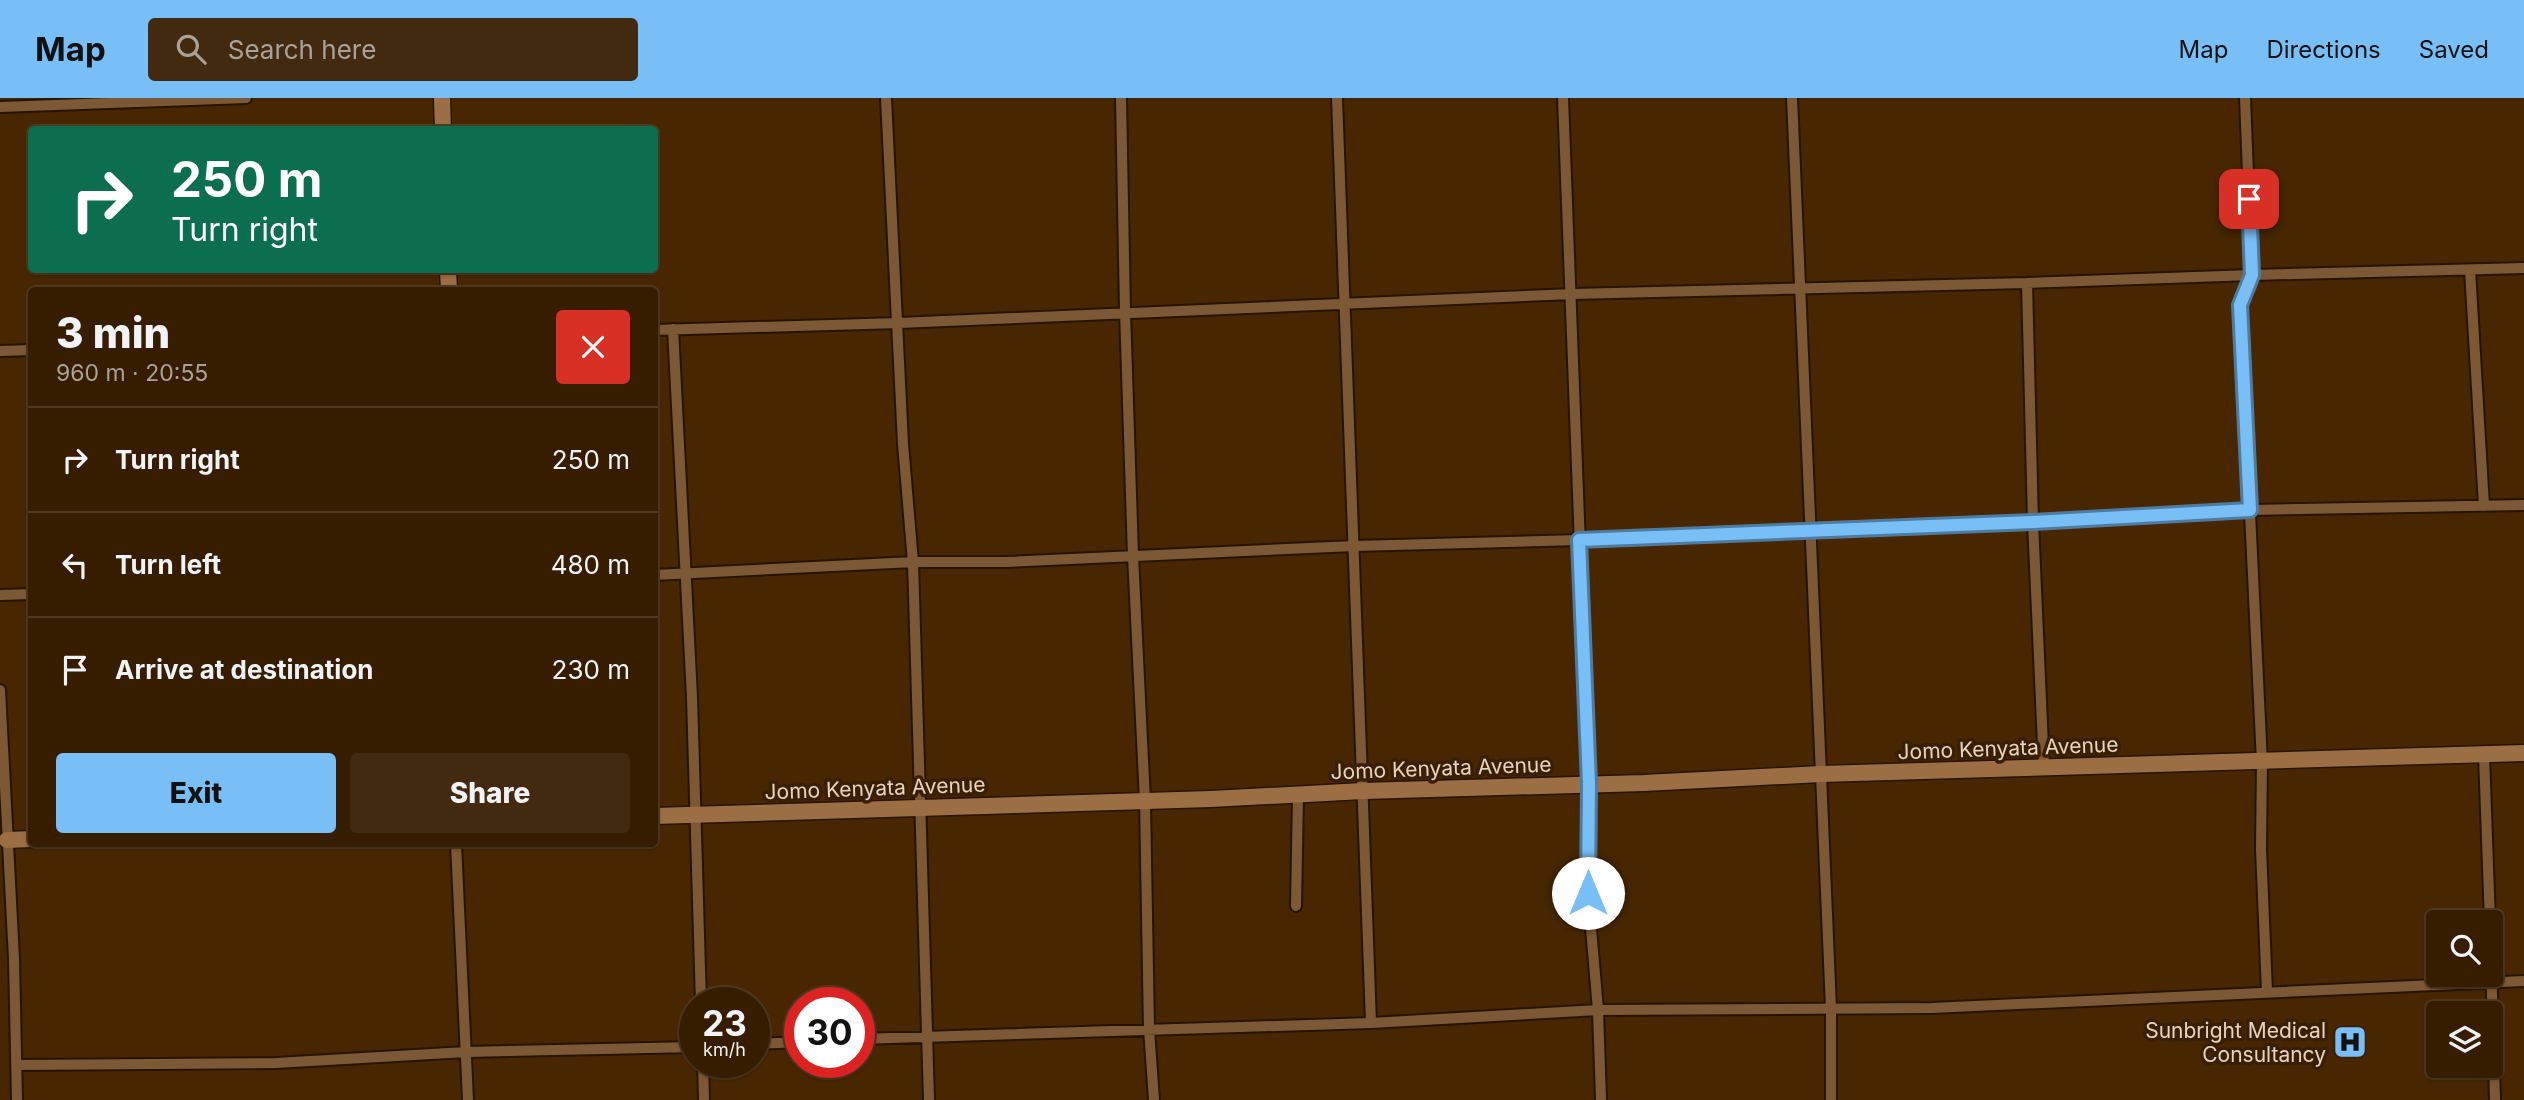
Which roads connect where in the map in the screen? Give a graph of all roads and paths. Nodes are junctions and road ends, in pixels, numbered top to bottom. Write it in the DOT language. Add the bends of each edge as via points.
graph roads {
  1 [pos="246,98"];
  2 [pos="442,98"];
  3 [pos="886,98"];
  4 [pos="1121,98"];
  5 [pos="1337,98"];
  6 [pos="1563,98"];
  7 [pos="1792,98"];
  8 [pos="2245,98"];
  9 [pos="215,99"];
  10 [pos="0,107"];
  11 [pos="443,126"];
  12 [pos="2524,268"];
  13 [pos="2470,270"];
  14 [pos="2252,275"];
  15 [pos="2028,283"];
  16 [pos="1800,289"];
  17 [pos="1572,293"];
  18 [pos="1344,302"];
  19 [pos="1125,312"];
  20 [pos="899,323"];
  21 [pos="673,329"];
  22 [pos="658,330"];
  23 [pos="28,350"];
  24 [pos="0,351"];
  25 [pos="2524,505"];
  26 [pos="2484,506"];
  27 [pos="2250,510"];
  28 [pos="2033,522"];
  29 [pos="1811,531"];
  30 [pos="1579,540"];
  31 [pos="1354,546"];
  32 [pos="1133,556"];
  33 [pos="913,562"];
  34 [pos="687,574"];
  35 [pos="658,575"];
  36 [pos="28,594"];
  37 [pos="0,595"];
  38 [pos="0,690"];
  39 [pos="2524,753"];
  40 [pos="2484,755"];
  41 [pos="2262,762"];
  42 [pos="2044,768"];
  43 [pos="1821,774"];
  44 [pos="1589,783"];
  45 [pos="1363,791"];
  46 [pos="1298,795"];
  47 [pos="1144,801"];
  48 [pos="919,808"];
  49 [pos="697,814"];
  50 [pos="658,816"];
  51 [pos="28,839"];
  52 [pos="4,840"];
  53 [pos="456,847"];
  54 [pos="1296,905"];
  55 [pos="2490,910"];
  56 [pos="2524,981"];
  57 [pos="2503,982"];
  58 [pos="2426,985"];
  59 [pos="701,987"];
  60 [pos="2492,987"];
  61 [pos="2267,992"];
  62 [pos="1831,1008"];
  63 [pos="1598,1010"];
  64 [pos="1371,1023"];
  65 [pos="1149,1030"];
  66 [pos="928,1036"];
  67 [pos="875,1038"];
  68 [pos="679,1046"];
  69 [pos="466,1052"];
  70 [pos="17,1065"];
  71 [pos="703,1078"];
  72 [pos="18,1100"];
  73 [pos="468,1100"];
  74 [pos="704,1100"];
  75 [pos="929,1100"];
  76 [pos="1154,1100"];
  77 [pos="1601,1100"];
  78 [pos="1830,1100"];
  79 [pos="2495,1100"];
  1 -- 9 [label="street"];
  2 -- 11 [label="street"];
  3 -- 20 [label="street"];
  4 -- 19 [label="street"];
  5 -- 18 [label="street"];
  6 -- 17 [label="street"];
  7 -- 16 [label="street"];
  8 -- 14 [label="street"];
  9 -- 10 [label="street"];
  12 -- 13 [label="street"];
  13 -- 14 [label="street"];
  13 -- 26 [label="street"];
  14 -- 15 [label="street"];
  14 -- 27 [label="street" via="2240,305"];
  15 -- 16 [label="street"];
  15 -- 28 [label="street"];
  16 -- 17 [label="street"];
  16 -- 29 [label="street"];
  17 -- 18 [label="street"];
  17 -- 30 [label="street"];
  18 -- 19 [label="street"];
  18 -- 31 [label="street"];
  19 -- 20 [label="street"];
  19 -- 32 [label="street"];
  20 -- 21 [label="street"];
  20 -- 33 [label="street"];
  21 -- 22 [label="street"];
  21 -- 34 [label="street"];
  23 -- 24 [label="street"];
  25 -- 26 [label="street"];
  26 -- 27 [label="street"];
  27 -- 28 [label="street"];
  27 -- 41 [label="street"];
  28 -- 29 [label="street"];
  28 -- 42 [label="street"];
  29 -- 30 [label="street"];
  29 -- 43 [label="street"];
  30 -- 31 [label="street"];
  30 -- 44 [label="street"];
  31 -- 32 [label="street"];
  31 -- 45 [label="street"];
  32 -- 33 [label="street"];
  32 -- 47 [label="street"];
  33 -- 34 [label="street"];
  33 -- 48 [label="street"];
  34 -- 35 [label="street"];
  34 -- 49 [label="street"];
  36 -- 37 [label="street"];
  38 -- 52 [label="street"];
  39 -- 40 [label="street, Jomo Kenyata Avenue"];
  40 -- 41 [label="street, Jomo Kenyata Avenue"];
  40 -- 55 [label="street"];
  41 -- 42 [label="street, Jomo Kenyata Avenue"];
  41 -- 61 [label="street"];
  42 -- 43 [label="street, Jomo Kenyata Avenue"];
  43 -- 44 [label="street, Jomo Kenyata Avenue"];
  43 -- 62 [label="street"];
  44 -- 45 [label="street, Jomo Kenyata Avenue"];
  44 -- 63 [label="street" via="1588,893"];
  45 -- 46 [label="street, Jomo Kenyata Avenue"];
  45 -- 64 [label="street"];
  46 -- 47 [label="street, Jomo Kenyata Avenue"];
  46 -- 54 [label="street"];
  47 -- 48 [label="street, Jomo Kenyata Avenue"];
  47 -- 65 [label="street"];
  48 -- 49 [label="street, Jomo Kenyata Avenue"];
  48 -- 66 [label="street"];
  49 -- 50 [label="street, Jomo Kenyata Avenue"];
  49 -- 59 [label="street"];
  51 -- 52 [label="street"];
  52 -- 70 [label="street"];
  53 -- 69 [label="street"];
  56 -- 57 [label="street"];
  58 -- 61 [label="street"];
  60 -- 79 [label="street"];
  61 -- 62 [label="street" via="1932,1008"];
  62 -- 63 [label="street"];
  62 -- 78 [label="street"];
  63 -- 64 [label="street"];
  63 -- 77 [label="street"];
  64 -- 65 [label="street"];
  65 -- 66 [label="street"];
  65 -- 76 [label="street"];
  66 -- 67 [label="street"];
  66 -- 75 [label="street"];
  68 -- 69 [label="street"];
  69 -- 70 [label="street" via="276,1063"];
  69 -- 73 [label="street"];
  70 -- 72 [label="street"];
  71 -- 74 [label="street"];
}
